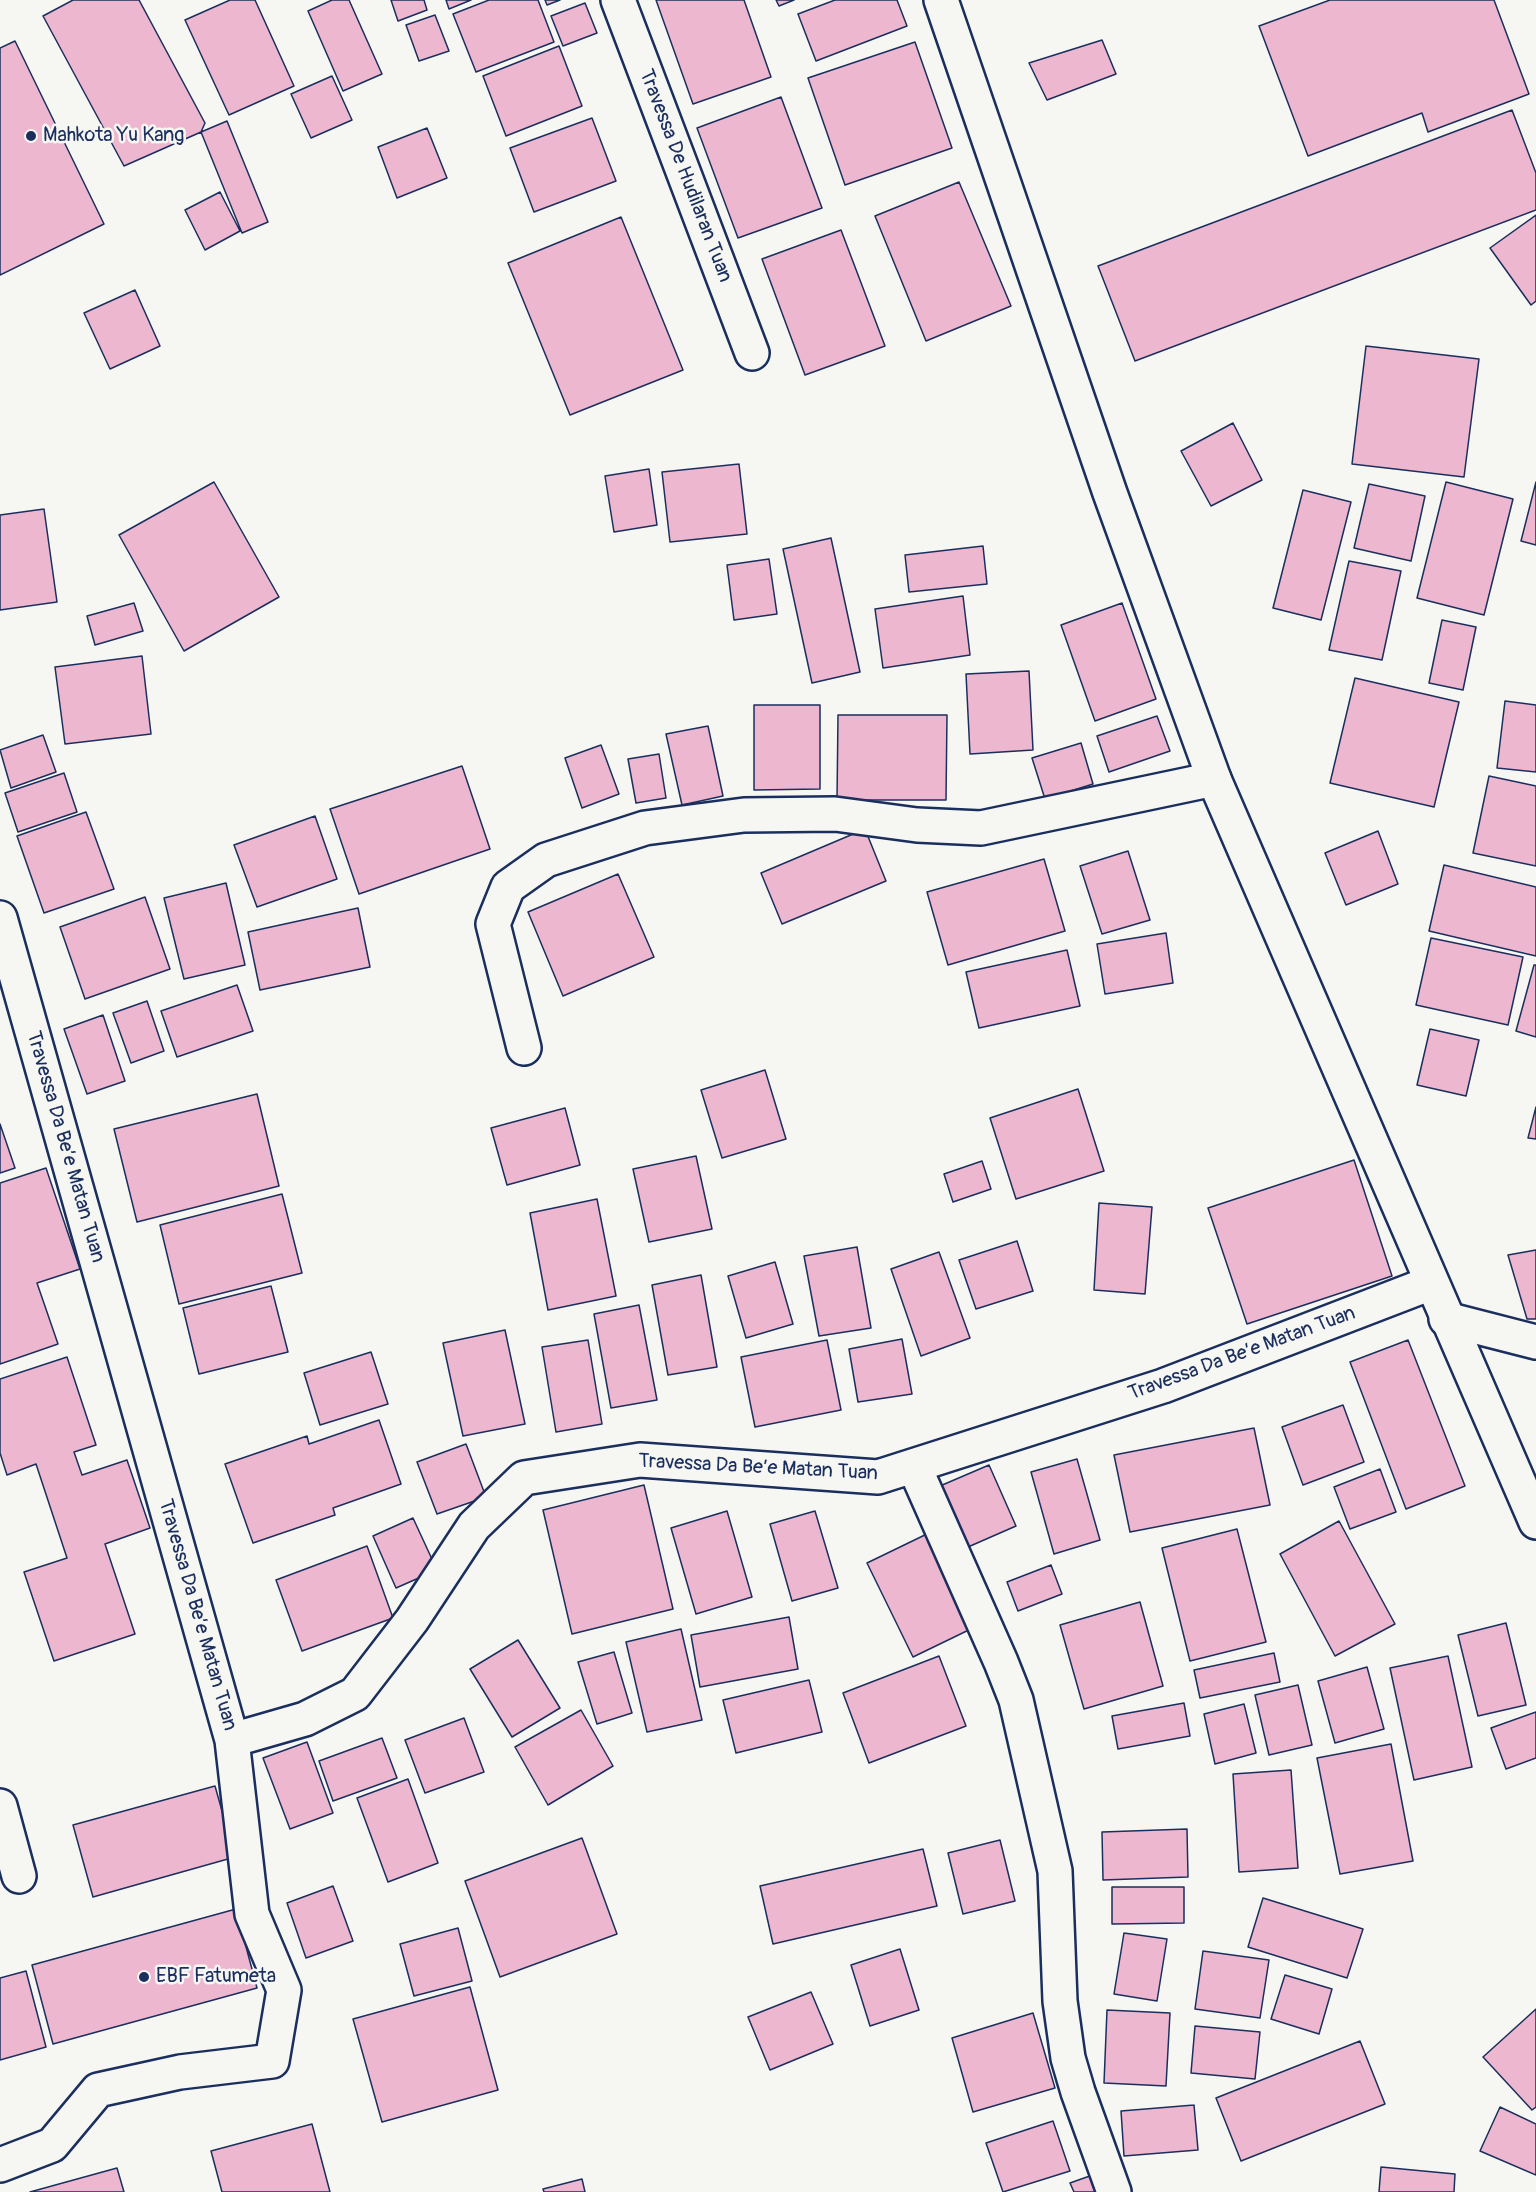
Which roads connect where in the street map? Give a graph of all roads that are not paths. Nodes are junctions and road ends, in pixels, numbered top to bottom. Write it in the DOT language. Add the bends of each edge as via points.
graph roads {
  1 [pos="618,0"];
  2 [pos="941,0"];
  3 [pos="752,353"];
  4 [pos="1214,779"];
  5 [pos="0,918"];
  6 [pos="524,1048"];
  7 [pos="1431,1283"];
  8 [pos="1446,1318"];
  9 [pos="1536,1342"];
  10 [pos="914,1466"];
  11 [pos="1536,1522"];
  12 [pos="232,1740"];
  13 [pos="0,1806"];
  14 [pos="19,1876"];
  15 [pos="0,2165"];
  16 [pos="1114,2192"];
  1 -- 3 [label="street, Travessa De Hudilaran Tuan"];
  2 -- 4 [label="street" via="1110,493"];
  4 -- 6 [label="street" via="981,828 917,825 835,814 744,815 645,828 546,860 508,887 493,924"];
  4 -- 7 [label="street"];
  5 -- 12 [label="street, Travessa Da Be’e Matan Tuan"];
  7 -- 8 [label="street"];
  7 -- 10 [label="street, Travessa Da Be’e Matan Tuan" via="1163,1386"];
  8 -- 9 [label="street"];
  8 -- 11 [label="street"];
  10 -- 12 [label="street, Travessa Da Be’e Matan Tuan" via="878,1477 640,1460 524,1478 474,1526 412,1620 356,1694 305,1719"];
  10 -- 16 [label="street" via="1016,1700 1055,1871 1060,2001 1068,2058"];
  12 -- 15 [label="street" via="252,1914 284,1990 272,2061 180,2072 98,2090 51,2145"];
  13 -- 14 [label="street"];
}
